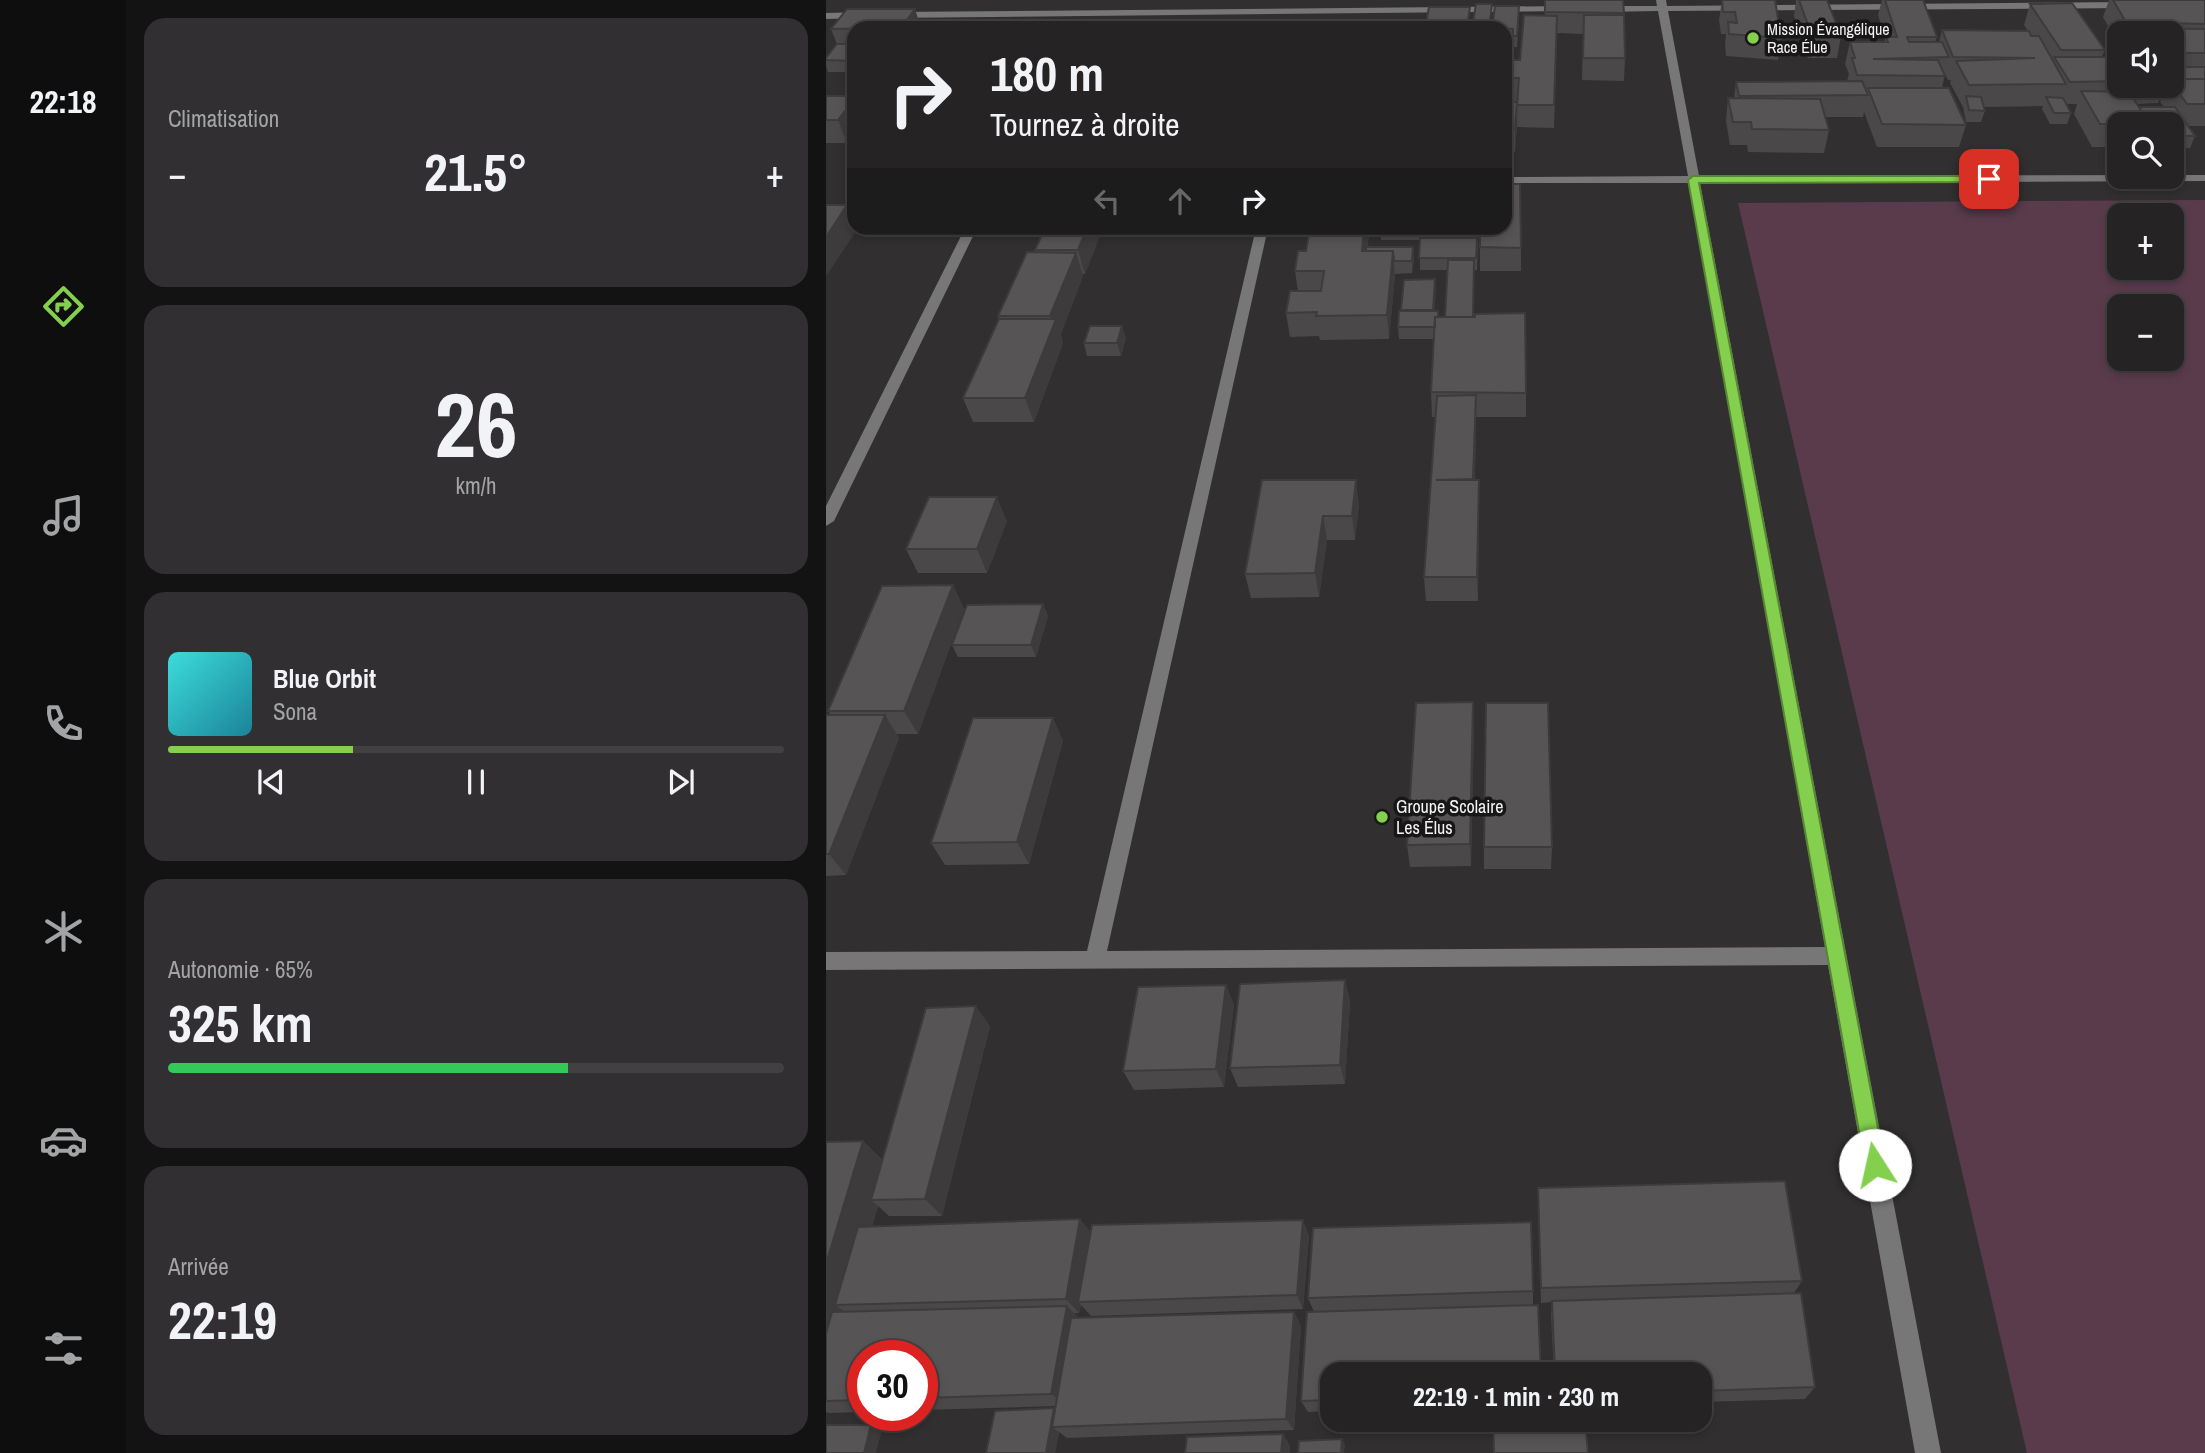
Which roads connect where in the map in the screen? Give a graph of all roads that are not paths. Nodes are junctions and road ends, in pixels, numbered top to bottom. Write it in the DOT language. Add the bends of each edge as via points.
graph roads {
  1 [pos="1086,0"];
  2 [pos="2010,2"];
  3 [pos="1661,4"];
  4 [pos="2136,5"];
  5 [pos="1312,10"];
  6 [pos="1083,11"];
  7 [pos="826,16"];
  8 [pos="1078,21"];
  9 [pos="2205,178"];
  10 [pos="1512,180"];
  11 [pos="1693,180"];
  12 [pos="968,235"];
  13 [pos="1260,235"];
  14 [pos="826,521"];
  15 [pos="1836,956"];
  16 [pos="1095,959"];
  17 [pos="826,961"];
  18 [pos="1928,1453"];
  1 -- 6 [label="street"];
  2 -- 3 [label="street"];
  2 -- 4 [label="street"];
  3 -- 5 [label="street"];
  3 -- 11 [label="street"];
  5 -- 6 [label="street"];
  6 -- 7 [label="street"];
  6 -- 8 [label="street"];
  9 -- 11 [label="street"];
  10 -- 11 [label="street"];
  11 -- 15 [label="street"];
  12 -- 14 [label="street"];
  13 -- 16 [label="street"];
  15 -- 16 [label="street"];
  15 -- 18 [label="street"];
  16 -- 17 [label="street"];
}
